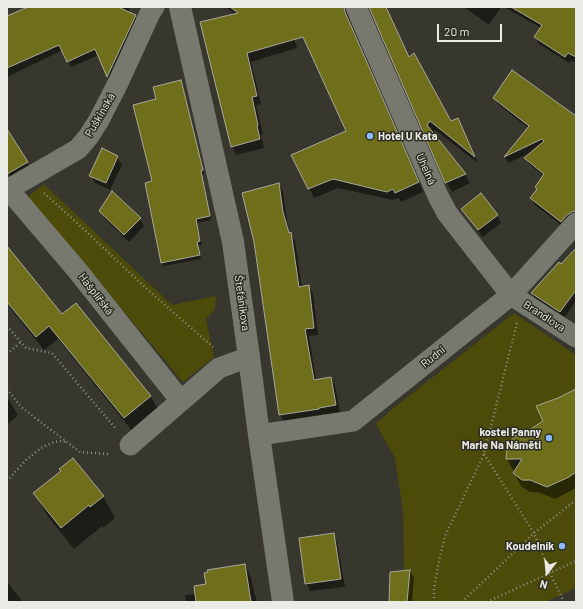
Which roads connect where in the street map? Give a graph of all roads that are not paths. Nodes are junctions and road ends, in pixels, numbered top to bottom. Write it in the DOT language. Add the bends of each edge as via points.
graph roads {
  1 [pos="154,7"];
  2 [pos="180,7"];
  3 [pos="356,7"];
  4 [pos="8,190"];
  5 [pos="576,223"];
  6 [pos="519,300"];
  7 [pos="576,337"];
  8 [pos="249,357"];
  9 [pos="181,401"];
  10 [pos="259,435"];
  11 [pos="130,445"];
  12 [pos="282,602"];
  1 -- 4 [label="street, Puškinská" via="118,83 89,136 78,149"];
  2 -- 8 [label="street, Štefánikova" via="234,242"];
  3 -- 6 [label="street, Uhelná" via="447,213"];
  4 -- 9 [label="street, Hašplířská" via="77,270"];
  5 -- 6 [label="street, Rudní"];
  6 -- 7 [label="street, Brandlova"];
  6 -- 10 [label="street, Rudní" via="353,420"];
  8 -- 9 [label="street" via="219,368"];
  8 -- 10 [label="street, Štefánikova"];
  9 -- 11 [label="street"];
  10 -- 12 [label="street, Štefánikova"];
}
